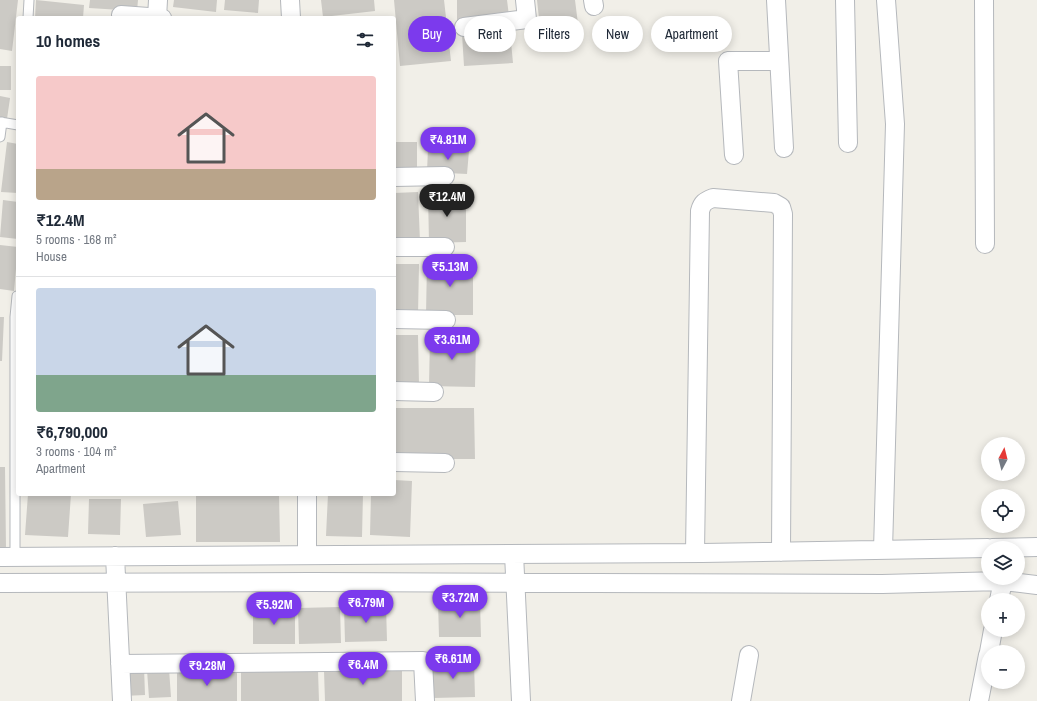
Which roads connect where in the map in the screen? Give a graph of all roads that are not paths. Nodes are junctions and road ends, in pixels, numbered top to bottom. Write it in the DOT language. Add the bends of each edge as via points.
graph roads {
  1 [pos="29,0"];
  2 [pos="158,0"];
  3 [pos="290,0"];
  4 [pos="525,0"];
  5 [pos="776,0"];
  6 [pos="845,0"];
  7 [pos="886,0"];
  8 [pos="984,0"];
  9 [pos="120,15"];
  10 [pos="28,16"];
  11 [pos="132,16"];
  12 [pos="157,16"];
  13 [pos="291,16"];
  14 [pos="516,20"];
  15 [pos="779,61"];
  16 [pos="1,122"];
  17 [pos="16,125"];
  18 [pos="0,137"];
  19 [pos="848,142"];
  20 [pos="784,148"];
  21 [pos="734,154"];
  22 [pos="445,176"];
  23 [pos="396,177"];
  24 [pos="985,244"];
  25 [pos="396,247"];
  26 [pos="445,247"];
  27 [pos="16,306"];
  28 [pos="396,319"];
  29 [pos="446,320"];
  30 [pos="396,391"];
  31 [pos="434,392"];
  32 [pos="396,462"];
  33 [pos="445,462"];
  34 [pos="307,496"];
  35 [pos="1025,547"];
  36 [pos="1037,547"];
  37 [pos="981,548"];
  38 [pos="883,550"];
  39 [pos="781,552"];
  40 [pos="695,553"];
  41 [pos="514,554"];
  42 [pos="307,555"];
  43 [pos="8,556"];
  44 [pos="115,556"];
  45 [pos="116,582"];
  46 [pos="516,582"];
  47 [pos="981,582"];
  48 [pos="0,583"];
  49 [pos="1025,584"];
  50 [pos="1037,585"];
  51 [pos="749,655"];
  52 [pos="120,664"];
  53 [pos="981,689"];
  54 [pos="122,701"];
  55 [pos="425,701"];
  56 [pos="521,701"];
  57 [pos="741,701"];
  58 [pos="979,701"];
  1 -- 10 [label="lane"];
  2 -- 12 [label="street"];
  3 -- 13 [label="street"];
  4 -- 14 [label="street" via="528,19"];
  5 -- 15 [label="street"];
  6 -- 19 [label="street"];
  7 -- 38 [label="street" via="895,124"];
  8 -- 24 [label="street"];
  9 -- 11 [label="street"];
  15 -- 20 [label="street"];
  15 -- 21 [label="street" via="728,61"];
  16 -- 17 [label="lane"];
  16 -- 18 [label="lane"];
  22 -- 23 [label="street"];
  25 -- 26 [label="street"];
  27 -- 43 [label="lane"];
  28 -- 29 [label="street"];
  30 -- 31 [label="street"];
  32 -- 33 [label="street"];
  34 -- 42 [label="street"];
  35 -- 36 [label="street"];
  37 -- 38 [label="street"];
  38 -- 39 [label="street"];
  39 -- 40 [label="street"];
  39 -- 40 [label="street" via="783,214 781,206 774,203 713,198 706,200 700,211"];
  40 -- 41 [label="street"];
  41 -- 42 [label="street"];
  41 -- 46 [label="street"];
  42 -- 44 [label="street"];
  43 -- 44 [label="street"];
  44 -- 45 [label="street"];
  45 -- 46 [label="street"];
  45 -- 48 [label="street"];
  45 -- 52 [label="street"];
  46 -- 47 [label="street" via="882,584"];
  46 -- 56 [label="street"];
  49 -- 50 [label="street"];
  51 -- 57 [label="street"];
  52 -- 54 [label="street"];
  52 -- 55 [label="street" via="423,661"];
  53 -- 58 [label="street"];
}
